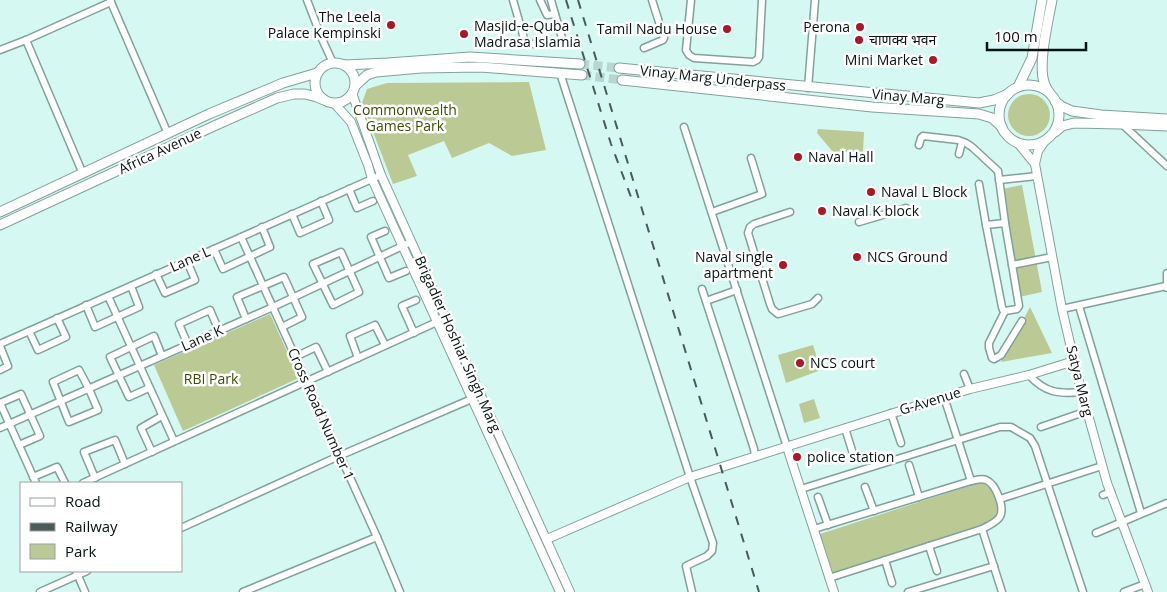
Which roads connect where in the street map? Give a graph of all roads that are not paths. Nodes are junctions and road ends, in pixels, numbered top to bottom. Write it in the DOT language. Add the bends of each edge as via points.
graph roads {
  1 [pos="307,0"];
  2 [pos="513,0"];
  3 [pos="540,0"];
  4 [pos="551,0"];
  5 [pos="652,0"];
  6 [pos="691,0"];
  7 [pos="762,0"];
  8 [pos="815,0"];
  9 [pos="1042,0"];
  10 [pos="1052,0"];
  11 [pos="111,1"];
  12 [pos="555,14"];
  13 [pos="26,40"];
  14 [pos="644,48"];
  15 [pos="0,50"];
  16 [pos="333,63"];
  17 [pos="580,64"];
  18 [pos="344,65"];
  19 [pos="619,68"];
  20 [pos="317,73"];
  21 [pos="560,73"];
  22 [pos="582,75"];
  23 [pos="622,80"];
  24 [pos="1018,87"];
  25 [pos="808,88"];
  26 [pos="354,90"];
  27 [pos="1008,94"];
  28 [pos="1054,99"];
  29 [pos="324,100"];
  30 [pos="808,100"];
  31 [pos="334,103"];
  32 [pos="1167,119"];
  33 [pos="1121,124"];
  34 [pos="1167,126"];
  35 [pos="684,127"];
  36 [pos="1002,127"];
  37 [pos="168,134"];
  38 [pos="1048,137"];
  39 [pos="962,142"];
  40 [pos="1018,143"];
  41 [pos="920,145"];
  42 [pos="959,154"];
  43 [pos="751,158"];
  44 [pos="1035,164"];
  45 [pos="1167,166"];
  46 [pos="83,174"];
  47 [pos="381,175"];
  48 [pos="1037,176"];
  49 [pos="372,179"];
  50 [pos="1000,180"];
  51 [pos="979,184"];
  52 [pos="349,189"];
  53 [pos="321,201"];
  54 [pos="373,201"];
  55 [pos="906,208"];
  56 [pos="0,212"];
  57 [pos="712,212"];
  58 [pos="790,212"];
  59 [pos="292,214"];
  60 [pos="859,222"];
  61 [pos="1005,223"];
  62 [pos="0,225"];
  63 [pos="986,225"];
  64 [pos="262,227"];
  65 [pos="385,231"];
  66 [pos="241,236"];
  67 [pos="411,242"];
  68 [pos="403,246"];
  69 [pos="214,249"];
  70 [pos="250,256"];
  71 [pos="379,257"];
  72 [pos="1052,257"];
  73 [pos="187,260"];
  74 [pos="1012,265"];
  75 [pos="349,271"];
  76 [pos="406,271"];
  77 [pos="1167,273"];
  78 [pos="156,274"];
  79 [pos="322,284"];
  80 [pos="130,286"];
  81 [pos="264,286"];
  82 [pos="1167,288"];
  83 [pos="702,289"];
  84 [pos="737,290"];
  85 [pos="108,296"];
  86 [pos="294,297"];
  87 [pos="818,298"];
  88 [pos="416,300"];
  89 [pos="706,301"];
  90 [pos="86,306"];
  91 [pos="1079,306"];
  92 [pos="273,307"];
  93 [pos="1062,309"];
  94 [pos="1005,311"];
  95 [pos="117,317"];
  96 [pos="57,318"];
  97 [pos="246,319"];
  98 [pos="1022,321"];
  99 [pos="437,322"];
  100 [pos="282,327"];
  101 [pos="29,331"];
  102 [pos="219,331"];
  103 [pos="414,333"];
  104 [pos="0,345"];
  105 [pos="188,345"];
  106 [pos="386,346"];
  107 [pos="130,347"];
  108 [pos="162,356"];
  109 [pos="295,357"];
  110 [pos="358,358"];
  111 [pos="1074,361"];
  112 [pos="139,366"];
  113 [pos="0,370"];
  114 [pos="328,372"];
  115 [pos="964,374"];
  116 [pos="1029,375"];
  117 [pos="118,376"];
  118 [pos="306,382"];
  119 [pos="150,388"];
  120 [pos="89,389"];
  121 [pos="970,389"];
  122 [pos="1082,392"];
  123 [pos="481,395"];
  124 [pos="944,397"];
  125 [pos="472,399"];
  126 [pos="60,401"];
  127 [pos="0,403"];
  128 [pos="1087,411"];
  129 [pos="892,413"];
  130 [pos="31,414"];
  131 [pos="162,416"];
  132 [pos="9,423"];
  133 [pos="1040,427"];
  134 [pos="0,428"];
  135 [pos="845,428"];
  136 [pos="958,440"];
  137 [pos="174,442"];
  138 [pos="901,443"];
  139 [pos="19,445"];
  140 [pos="787,446"];
  141 [pos="152,452"];
  142 [pos="339,456"];
  143 [pos="755,457"];
  144 [pos="854,457"];
  145 [pos="125,464"];
  146 [pos="909,465"];
  147 [pos="1102,466"];
  148 [pos="690,477"];
  149 [pos="95,478"];
  150 [pos="35,480"];
  151 [pos="971,481"];
  152 [pos="65,482"];
  153 [pos="85,482"];
  154 [pos="1048,484"];
  155 [pos="865,487"];
  156 [pos="801,489"];
  157 [pos="818,497"];
  158 [pos="919,497"];
  159 [pos="1000,499"];
  160 [pos="1167,503"];
  161 [pos="874,511"];
  162 [pos="1141,514"];
  163 [pos="1122,522"];
  164 [pos="828,525"];
  165 [pos="182,528"];
  166 [pos="982,529"];
  167 [pos="814,530"];
  168 [pos="1096,533"];
  169 [pos="376,537"];
  170 [pos="547,539"];
  171 [pos="538,544"];
  172 [pos="929,546"];
  173 [pos="885,560"];
  174 [pos="994,566"];
  175 [pos="937,571"];
  176 [pos="76,573"];
  177 [pos="829,578"];
  178 [pos="892,583"];
  179 [pos="1146,588"];
  180 [pos="40,592"];
  181 [pos="85,592"];
  182 [pos="243,592"];
  183 [pos="400,592"];
  184 [pos="560,592"];
  185 [pos="570,592"];
  186 [pos="692,592"];
  187 [pos="834,592"];
  188 [pos="908,592"];
  189 [pos="1002,592"];
  190 [pos="1083,592"];
  191 [pos="1124,592"];
  1 -- 16 [label="street"];
  2 -- 12 [label="street" via="525,42 529,44 560,42"];
  3 -- 12 [label="street" via="547,15"];
  4 -- 12 [label="street"];
  5 -- 14 [label="street" via="664,38"];
  6 -- 7 [label="street" via="686,50 689,55 753,62 759,57"];
  8 -- 25 [label="street"];
  9 -- 24 [label="main road" via="1032,58"];
  10 -- 28 [label="main road" via="1042,75"];
  11 -- 13 [label="street"];
  11 -- 37 [label="street"];
  13 -- 15 [label="street"];
  13 -- 46 [label="street"];
  16 -- 18 [label="main road"];
  16 -- 20 [label="main road"];
  17 -- 18 [label="main road" via="470,58"];
  18 -- 26 [label="main road" via="353,74"];
  19 -- 25 [label="main road, Vinay Marg Underpass"];
  20 -- 29 [label="main road" via="316,91"];
  20 -- 37 [label="main road, Africa Avenue" via="283,84"];
  21 -- 22 [label="main road"];
  21 -- 26 [label="main road" via="480,67 421,68 376,72 367,75"];
  21 -- 148 [label="street"];
  23 -- 30 [label="main road, Vinay Marg Underpass"];
  24 -- 27 [label="main road"];
  24 -- 28 [label="main road" via="1037,86"];
  25 -- 27 [label="main road, Vinay Marg" via="978,104"];
  26 -- 31 [label="main road" via="345,100"];
  26 -- 47 [label="street, Brigadier Hoshiar Singh Marg"];
  27 -- 36 [label="main road" via="1000,110"];
  28 -- 32 [label="main road" via="1072,112"];
  28 -- 38 [label="main road" via="1058,118"];
  29 -- 31 [label="main road"];
  29 -- 62 [label="main road, Africa Avenue" via="305,94 277,98"];
  30 -- 36 [label="main road, Vinay Marg" via="979,114 992,118"];
  31 -- 49 [label="street, Brigadier Hoshiar Singh Marg" via="351,122"];
  33 -- 34 [label="main road"];
  33 -- 38 [label="main road" via="1074,123 1062,126"];
  33 -- 45 [label="street"];
  35 -- 57 [label="street"];
  36 -- 40 [label="main road"];
  37 -- 46 [label="main road, Africa Avenue"];
  38 -- 40 [label="main road" via="1036,144"];
  38 -- 44 [label="street, Satya Marg" via="1038,150"];
  39 -- 41 [label="street" via="922,136"];
  39 -- 42 [label="street"];
  39 -- 50 [label="street" via="998,171"];
  40 -- 44 [label="street, Satya Marg"];
  43 -- 57 [label="street" via="762,194"];
  44 -- 48 [label="street, Satya Marg"];
  46 -- 56 [label="main road, Africa Avenue"];
  47 -- 49 [label="street, Lane L"];
  47 -- 67 [label="street, Brigadier Hoshiar Singh Marg"];
  48 -- 50 [label="street"];
  48 -- 72 [label="street, Satya Marg"];
  49 -- 52 [label="street, Lane L"];
  49 -- 68 [label="street, Brigadier Hoshiar Singh Marg"];
  50 -- 61 [label="street"];
  51 -- 63 [label="street"];
  52 -- 53 [label="street, Lane L"];
  52 -- 54 [label="street" via="357,208"];
  53 -- 59 [label="street, Lane L"];
  53 -- 59 [label="street" via="329,220 300,232"];
  55 -- 60 [label="street"];
  57 -- 84 [label="street"];
  58 -- 87 [label="street" via="754,224 748,233 770,304 778,314 812,304"];
  59 -- 64 [label="street, Lane L"];
  61 -- 63 [label="street"];
  61 -- 74 [label="street"];
  63 -- 94 [label="street"];
  64 -- 66 [label="street, Lane L"];
  64 -- 70 [label="street" via="270,247"];
  65 -- 71 [label="street" via="371,237"];
  66 -- 69 [label="street, Lane L"];
  66 -- 70 [label="street, Cross Road Number 1"];
  67 -- 68 [label="street, Lane K"];
  67 -- 123 [label="street, Brigadier Hoshiar Singh Marg"];
  68 -- 71 [label="street, Lane K"];
  68 -- 99 [label="street, Brigadier Hoshiar Singh Marg"];
  69 -- 70 [label="street" via="223,269"];
  69 -- 73 [label="street, Lane L"];
  70 -- 81 [label="street, Cross Road Number 1"];
  71 -- 75 [label="street, Lane K"];
  71 -- 76 [label="street" via="389,278"];
  72 -- 74 [label="street"];
  72 -- 93 [label="street, Satya Marg"];
  73 -- 78 [label="street, Lane L"];
  73 -- 78 [label="street" via="195,280 173,290 165,293"];
  74 -- 94 [label="street" via="1019,306"];
  75 -- 79 [label="street, Lane K"];
  75 -- 79 [label="street" via="341,252 313,264"];
  75 -- 79 [label="street" via="359,292 333,305"];
  77 -- 82 [label="street"];
  78 -- 80 [label="street, Lane L"];
  79 -- 86 [label="street, Lane K"];
  80 -- 85 [label="street, Lane L"];
  80 -- 95 [label="street" via="139,307"];
  81 -- 86 [label="street" via="284,277"];
  81 -- 92 [label="street, Cross Road Number 1"];
  81 -- 97 [label="street" via="237,296"];
  82 -- 91 [label="street"];
  83 -- 89 [label="street"];
  84 -- 89 [label="street"];
  84 -- 140 [label="street"];
  85 -- 90 [label="street, Lane L"];
  85 -- 95 [label="street"];
  86 -- 92 [label="street, Lane K"];
  86 -- 100 [label="street" via="302,317"];
  88 -- 103 [label="street" via="402,306"];
  89 -- 143 [label="street"];
  90 -- 95 [label="street" via="96,327"];
  90 -- 96 [label="street, Lane L"];
  91 -- 93 [label="street"];
  91 -- 162 [label="street"];
  92 -- 97 [label="street, Lane K"];
  92 -- 100 [label="street, Cross Road Number 1"];
  93 -- 111 [label="street, Satya Marg"];
  94 -- 98 [label="street" via="989,342 992,358 1001,355"];
  95 -- 107 [label="street"];
  96 -- 101 [label="street, Lane L"];
  96 -- 101 [label="street" via="66,337 38,350"];
  97 -- 102 [label="street, Lane K"];
  99 -- 103 [label="street"];
  99 -- 125 [label="street, Brigadier Hoshiar Singh Marg"];
  100 -- 109 [label="street, Cross Road Number 1"];
  101 -- 104 [label="street, Lane L"];
  102 -- 105 [label="street, Lane K"];
  102 -- 105 [label="street" via="210,310 179,324"];
  103 -- 106 [label="street"];
  104 -- 113 [label="street" via="8,366"];
  105 -- 108 [label="street, Lane K"];
  106 -- 110 [label="street"];
  106 -- 110 [label="street" via="375,325 350,336"];
  107 -- 108 [label="street" via="154,336"];
  107 -- 112 [label="street"];
  107 -- 117 [label="street" via="110,357"];
  108 -- 112 [label="street, Lane K"];
  109 -- 114 [label="street" via="316,347"];
  109 -- 118 [label="street, Cross Road Number 1"];
  110 -- 114 [label="street"];
  111 -- 116 [label="street, G-Avenue"];
  111 -- 122 [label="street, Satya Marg"];
  112 -- 117 [label="street, Lane K"];
  112 -- 119 [label="street"];
  114 -- 118 [label="street"];
  115 -- 121 [label="street"];
  116 -- 121 [label="street, G-Avenue"];
  116 -- 122 [label="street" via="1053,392"];
  117 -- 119 [label="street" via="129,397"];
  117 -- 120 [label="street, Lane K"];
  118 -- 137 [label="street"];
  118 -- 142 [label="street, Cross Road Number 1"];
  119 -- 131 [label="street"];
  120 -- 126 [label="street, Lane K"];
  120 -- 126 [label="street" via="79,370 53,382"];
  120 -- 126 [label="street" via="98,410 69,422"];
  121 -- 124 [label="street, G-Avenue"];
  122 -- 128 [label="street, Satya Marg"];
  123 -- 125 [label="street"];
  123 -- 170 [label="street, Brigadier Hoshiar Singh Marg"];
  124 -- 129 [label="street, G-Avenue"];
  124 -- 136 [label="street"];
  125 -- 142 [label="street"];
  125 -- 171 [label="street, Brigadier Hoshiar Singh Marg"];
  126 -- 130 [label="street, Lane K"];
  127 -- 130 [label="street" via="21,394"];
  127 -- 132 [label="street"];
  128 -- 133 [label="street"];
  128 -- 147 [label="street, Satya Marg"];
  129 -- 135 [label="street, G-Avenue"];
  129 -- 138 [label="street"];
  130 -- 132 [label="street, Lane K"];
  130 -- 139 [label="street" via="40,436"];
  131 -- 137 [label="street"];
  131 -- 141 [label="street" via="141,428"];
  132 -- 134 [label="street, Lane K"];
  132 -- 139 [label="street"];
  135 -- 140 [label="street, G-Avenue"];
  135 -- 144 [label="street"];
  136 -- 151 [label="street"];
  136 -- 154 [label="street" via="1000,427 1011,427 1030,438"];
  136 -- 156 [label="street"];
  137 -- 141 [label="street"];
  139 -- 150 [label="street"];
  140 -- 143 [label="street, G-Avenue"];
  140 -- 156 [label="street"];
  141 -- 145 [label="street"];
  142 -- 165 [label="street"];
  142 -- 169 [label="street, Cross Road Number 1"];
  143 -- 148 [label="street, G-Avenue"];
  145 -- 149 [label="street"];
  145 -- 149 [label="street" via="115,440 84,452"];
  146 -- 158 [label="street"];
  147 -- 154 [label="street"];
  147 -- 163 [label="street, Satya Marg" via="1107,494"];
  148 -- 170 [label="street, G-Avenue"];
  148 -- 186 [label="street" via="713,543 707,556 686,566"];
  149 -- 153 [label="street"];
  150 -- 152 [label="street" via="57,466"];
  151 -- 158 [label="street"];
  151 -- 159 [label="street" via="988,480"];
  154 -- 159 [label="street"];
  154 -- 190 [label="street"];
  155 -- 161 [label="street"];
  156 -- 167 [label="street"];
  157 -- 164 [label="street"];
  158 -- 161 [label="street"];
  159 -- 166 [label="street" via="1000,517"];
  160 -- 162 [label="street"];
  161 -- 164 [label="street"];
  162 -- 163 [label="street"];
  163 -- 168 [label="street"];
  163 -- 179 [label="street, Satya Marg"];
  164 -- 167 [label="street"];
  166 -- 172 [label="street"];
  166 -- 174 [label="street"];
  167 -- 177 [label="street"];
  169 -- 182 [label="street"];
  169 -- 183 [label="street, Cross Road Number 1"];
  170 -- 171 [label="street"];
  170 -- 185 [label="street, Brigadier Hoshiar Singh Marg"];
  171 -- 184 [label="street, Brigadier Hoshiar Singh Marg"];
  172 -- 173 [label="street"];
  172 -- 175 [label="street"];
  173 -- 177 [label="street"];
  173 -- 178 [label="street"];
  174 -- 188 [label="street"];
  174 -- 189 [label="street"];
  176 -- 180 [label="street"];
  176 -- 181 [label="street"];
  177 -- 187 [label="street"];
  179 -- 191 [label="street"];
}
